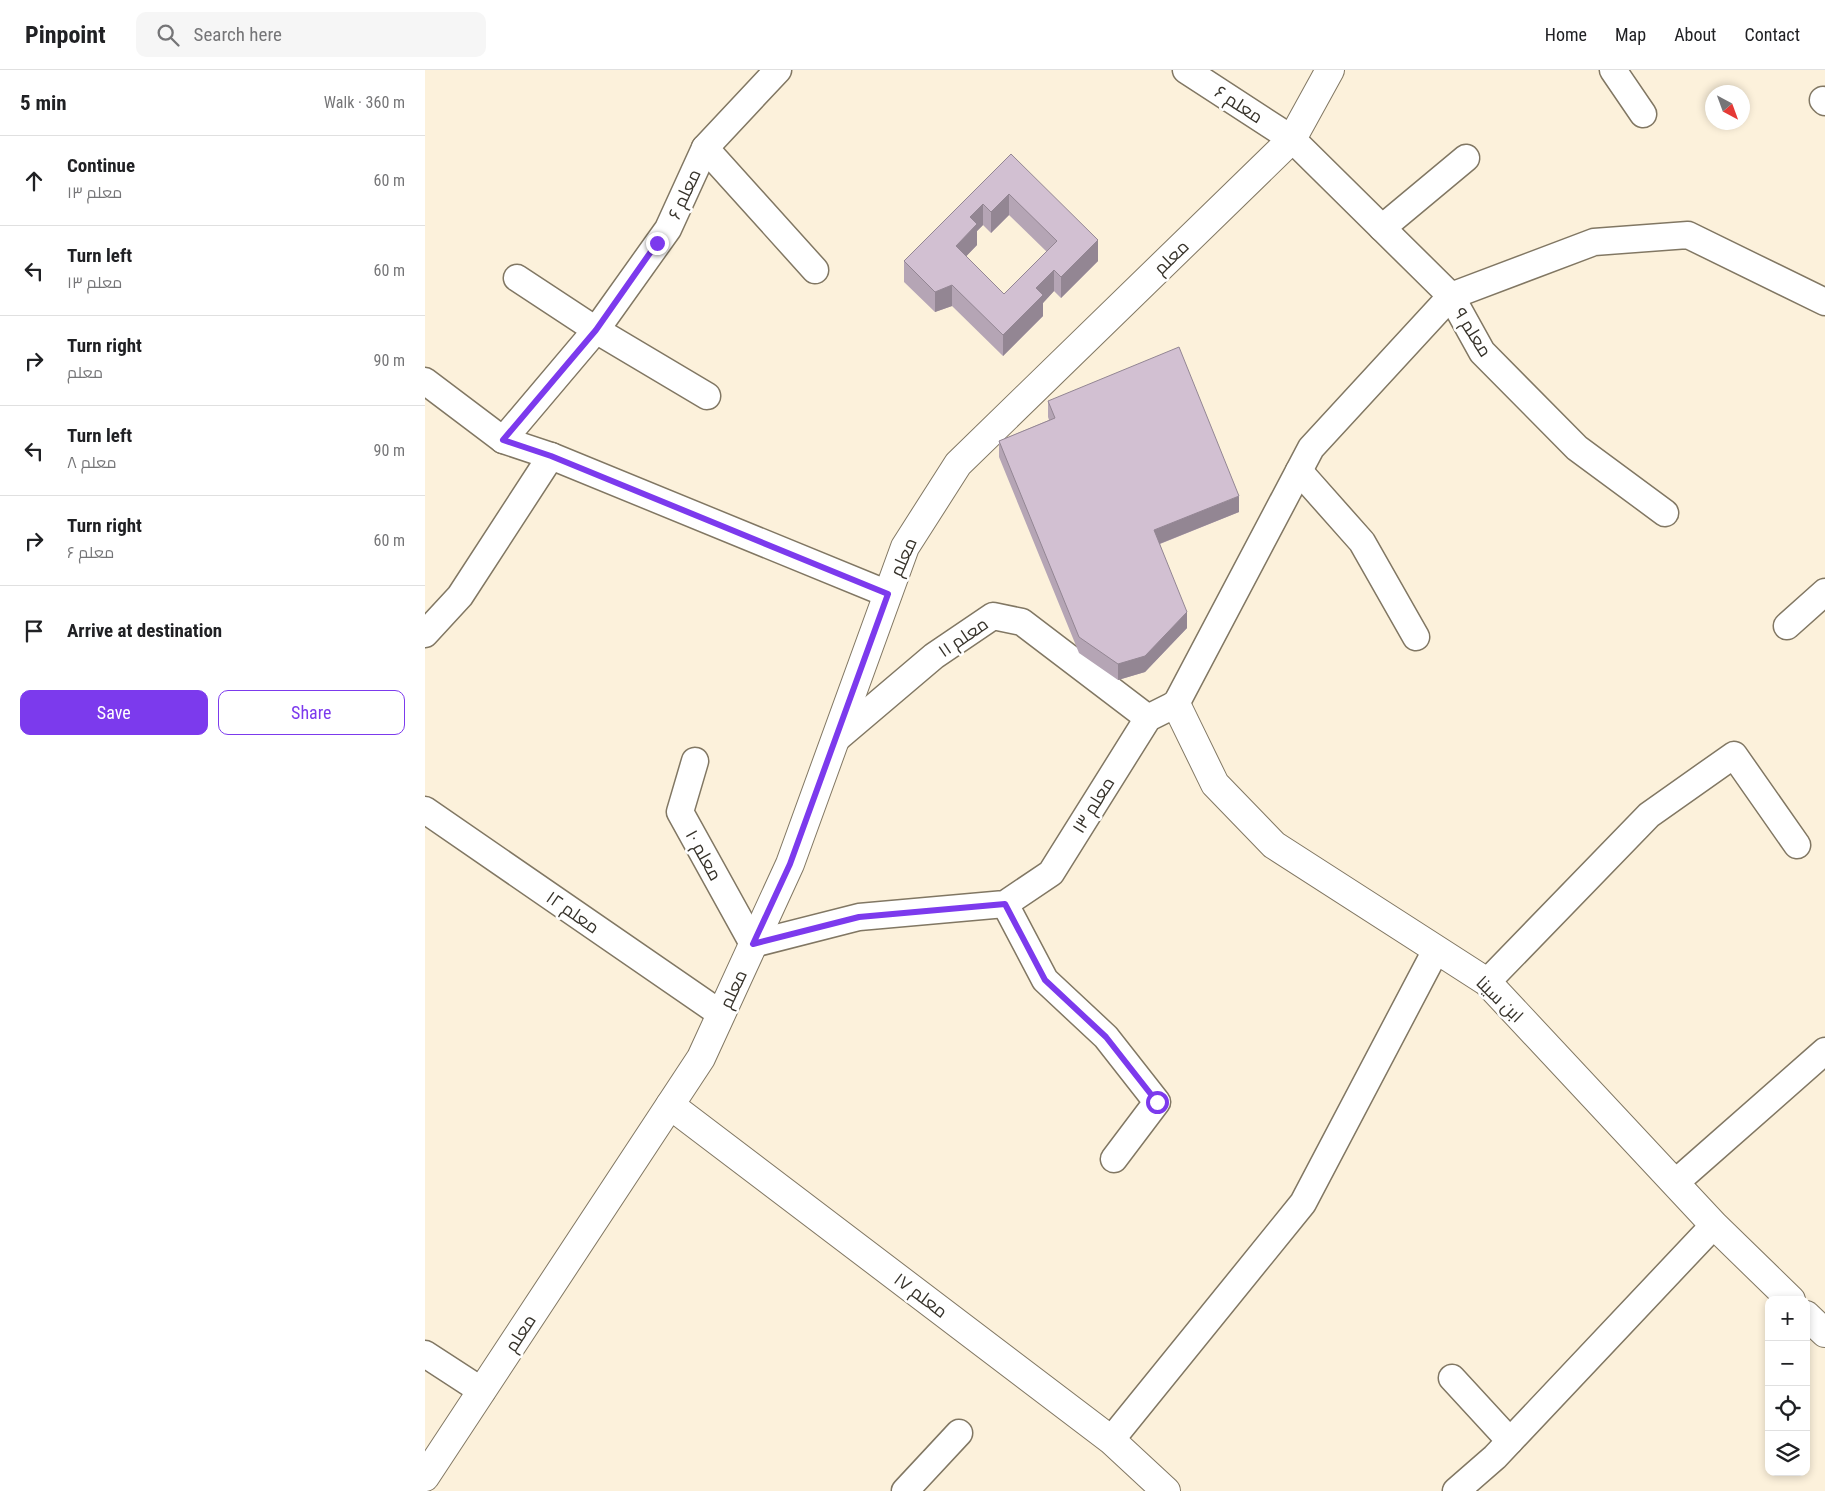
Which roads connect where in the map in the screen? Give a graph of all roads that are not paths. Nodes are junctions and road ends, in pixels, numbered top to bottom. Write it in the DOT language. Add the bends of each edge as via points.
graph roads {
  1 [pos="778,70"];
  2 [pos="1186,70"];
  3 [pos="1330,70"];
  4 [pos="1613,70"];
  5 [pos="1643,114"];
  6 [pos="1292,139"];
  7 [pos="705,148"];
  8 [pos="1466,158"];
  9 [pos="1382,228"];
  10 [pos="815,270"];
  11 [pos="517,278"];
  12 [pos="1451,296"];
  13 [pos="1825,302"];
  14 [pos="596,330"];
  15 [pos="425,381"];
  16 [pos="707,396"];
  17 [pos="503,440"];
  18 [pos="551,456"];
  19 [pos="1299,471"];
  20 [pos="1665,513"];
  21 [pos="1825,592"];
  22 [pos="888,594"];
  23 [pos="1787,626"];
  24 [pos="425,634"];
  25 [pos="1416,637"];
  26 [pos="1176,704"];
  27 [pos="1148,718"];
  28 [pos="835,740"];
  29 [pos="695,762"];
  30 [pos="425,810"];
  31 [pos="1797,845"];
  32 [pos="1005,904"];
  33 [pos="753,944"];
  34 [pos="1436,950"];
  35 [pos="1487,982"];
  36 [pos="721,1014"];
  37 [pos="1825,1051"];
  38 [pos="671,1104"];
  39 [pos="1114,1159"];
  40 [pos="1675,1183"];
  41 [pos="1714,1225"];
  42 [pos="1787,1296"];
  43 [pos="1810,1319"];
  44 [pos="1825,1333"];
  45 [pos="425,1354"];
  46 [pos="1452,1378"];
  47 [pos="482,1391"];
  48 [pos="959,1433"];
  49 [pos="1111,1440"];
  50 [pos="1510,1441"];
  51 [pos="425,1477"];
  52 [pos="905,1491"];
  53 [pos="1167,1491"];
  54 [pos="1456,1491"];
  1 -- 7 [label="street, معلم ۶"];
  2 -- 6 [label="street, معلم ۶"];
  3 -- 6 [label="street, معلم"];
  4 -- 5 [label="street"];
  6 -- 9 [label="street, معلم ۹"];
  6 -- 22 [label="street, معلم" via="958,464 905,547"];
  7 -- 10 [label="street"];
  7 -- 14 [label="street, معلم ۶" via="667,229"];
  8 -- 9 [label="street"];
  9 -- 12 [label="street, معلم ۹"];
  11 -- 14 [label="street"];
  12 -- 13 [label="street" via="1594,242 1688,235"];
  12 -- 19 [label="street" via="1311,448"];
  12 -- 20 [label="street, معلم ۹" via="1488,359 1577,448"];
  14 -- 16 [label="street"];
  14 -- 17 [label="street, معلم ۶"];
  15 -- 17 [label="street"];
  17 -- 18 [label="street"];
  18 -- 22 [label="street"];
  18 -- 24 [label="street" via="460,596"];
  19 -- 25 [label="street" via="1362,542"];
  19 -- 26 [label="street"];
  21 -- 23 [label="street"];
  22 -- 28 [label="street, معلم"];
  26 -- 27 [label="street"];
  26 -- 34 [label="street, ابن سینا" via="1215,784 1275,845"];
  27 -- 28 [label="street, معلم ۱۱" via="1022,622 993,616 934,656"];
  27 -- 32 [label="street, معلم ۱۳" via="1051,873"];
  28 -- 33 [label="street, معلم" via="790,864"];
  29 -- 33 [label="street, معلم ۱۰" via="680,812"];
  30 -- 36 [label="street, معلم ۱۲"];
  31 -- 35 [label="street" via="1734,755 1649,815"];
  32 -- 33 [label="street, معلم ۱۳" via="859,917"];
  32 -- 39 [label="street" via="1045,980 1106,1037 1157,1102"];
  33 -- 36 [label="street, معلم"];
  34 -- 35 [label="street, ابن سینا"];
  34 -- 49 [label="street" via="1303,1203"];
  35 -- 40 [label="street, ابن سینا"];
  36 -- 38 [label="street, معلم" via="701,1058"];
  37 -- 40 [label="street"];
  38 -- 47 [label="street, معلم"];
  38 -- 49 [label="street, معلم ۱۷"];
  40 -- 41 [label="street, ابن سینا"];
  41 -- 42 [label="street, ابن سینا"];
  41 -- 50 [label="street"];
  43 -- 44 [label="street"];
  45 -- 47 [label="street"];
  46 -- 50 [label="street"];
  47 -- 51 [label="street, معلم"];
  48 -- 52 [label="street"];
  49 -- 53 [label="street, معلم ۱۷"];
  50 -- 54 [label="street"];
}
